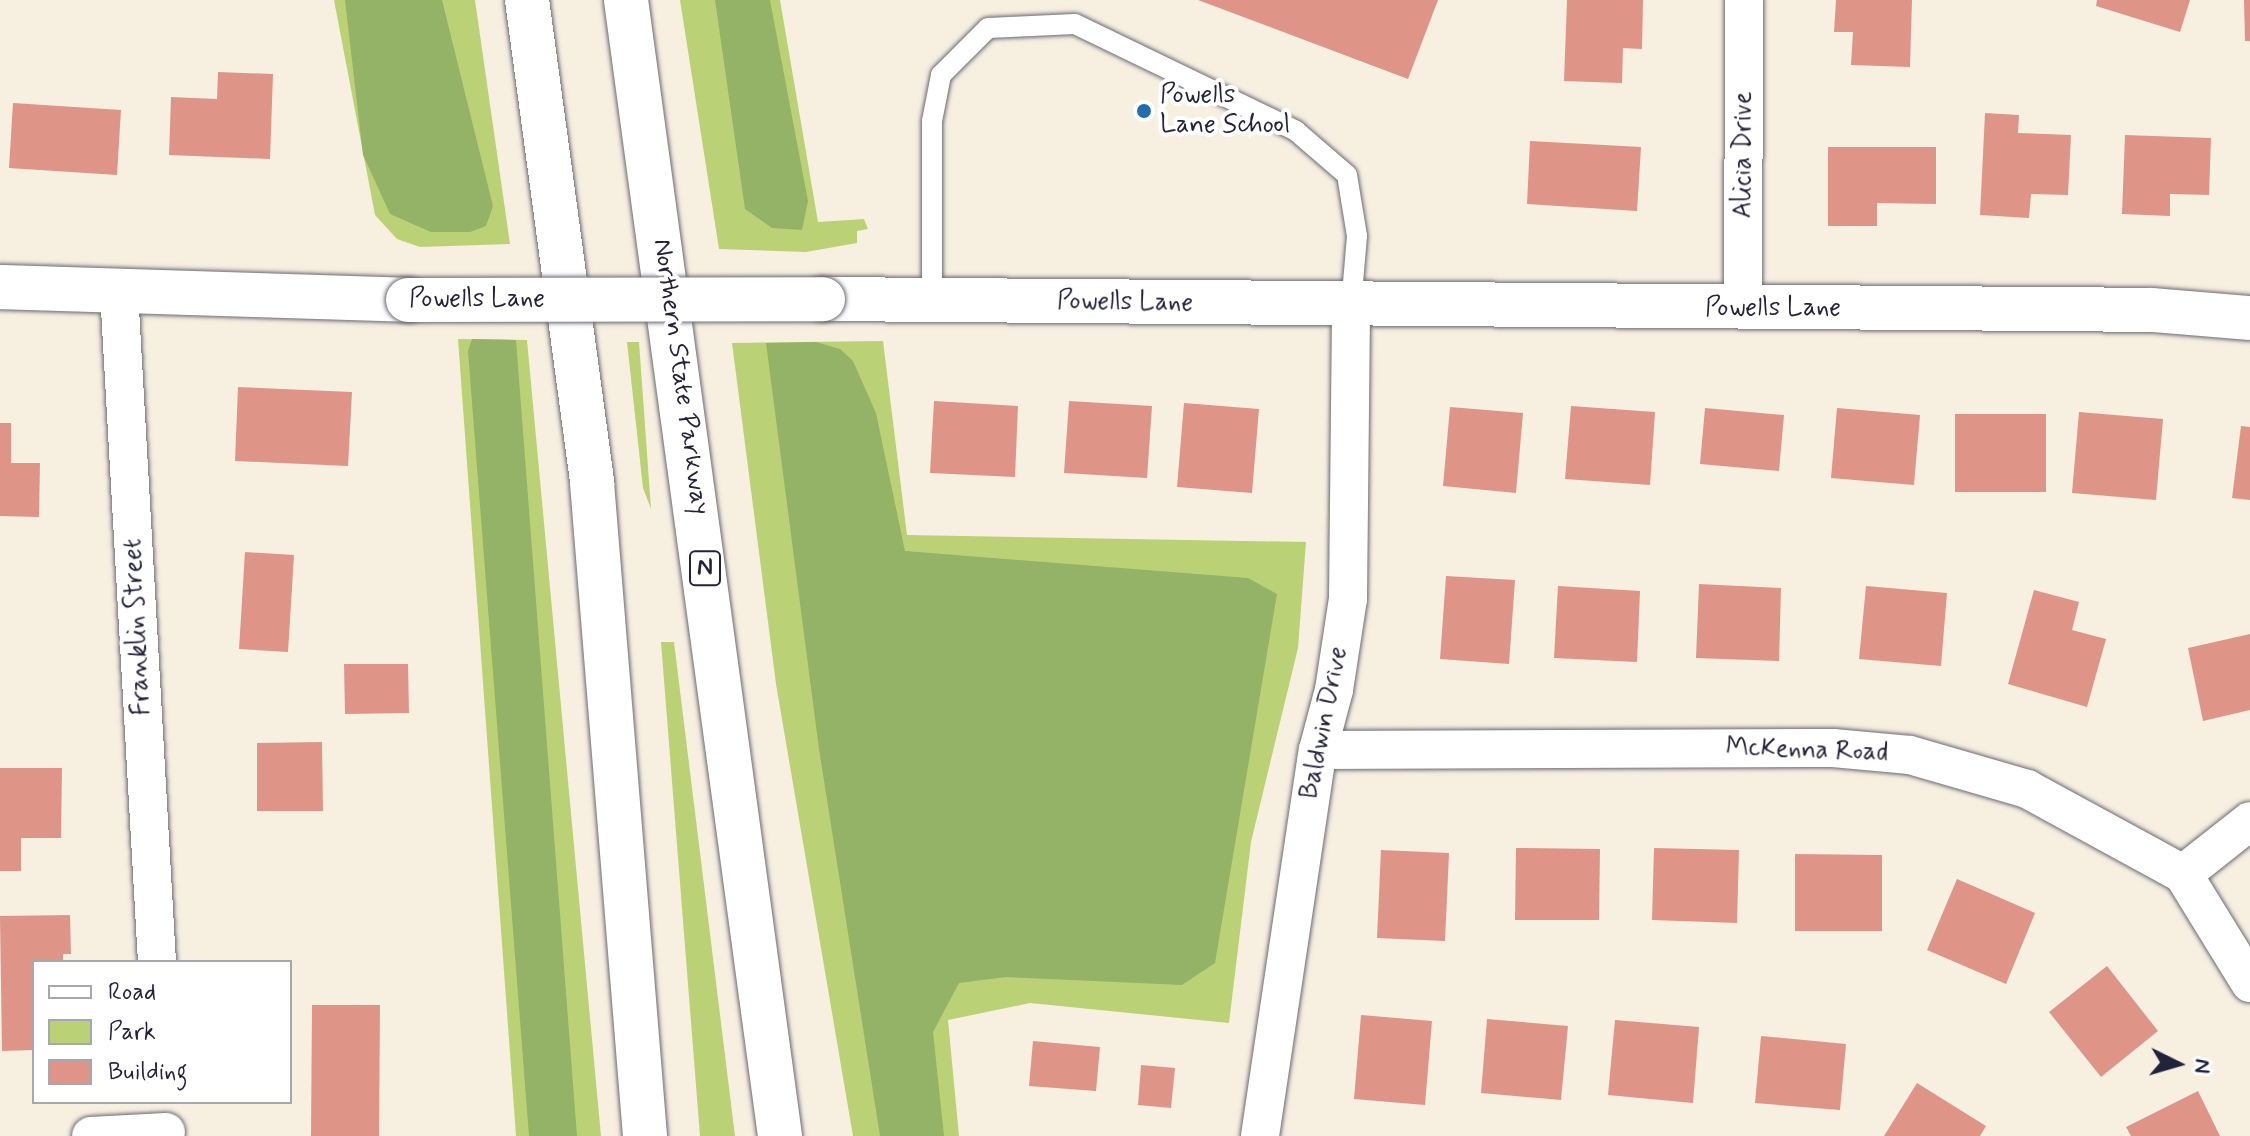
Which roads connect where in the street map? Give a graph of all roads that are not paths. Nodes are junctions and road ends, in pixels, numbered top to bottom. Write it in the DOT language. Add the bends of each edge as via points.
graph roads {
  1 [pos="527,0"];
  2 [pos="626,0"];
  3 [pos="1744,0"];
  4 [pos="0,287"];
  5 [pos="119,291"];
  6 [pos="932,300"];
  7 [pos="1351,306"];
  8 [pos="1743,309"];
  9 [pos="2250,318"];
  10 [pos="1318,750"];
  11 [pos="2250,821"];
  12 [pos="2183,874"];
  13 [pos="157,960"];
  14 [pos="2250,983"];
  15 [pos="166,1123"];
  16 [pos="91,1136"];
  17 [pos="645,1136"];
  18 [pos="780,1136"];
  19 [pos="1260,1136"];
  1 -- 17 [label="main road" via="592,483"];
  2 -- 18 [label="main road, Northern State Parkway / N"];
  3 -- 8 [label="street, Alicia Drive"];
  4 -- 5 [label="main road, Powells Lane"];
  5 -- 6 [label="main road, Powells Lane, bridge" via="408,300"];
  5 -- 13 [label="street, Franklin Street"];
  6 -- 7 [label="main road, Powells Lane"];
  6 -- 7 [label="lane" via="932,121 941,75 988,28 1075,24 1296,131 1347,175 1357,236"];
  7 -- 8 [label="main road, Powells Lane"];
  7 -- 10 [label="street, Baldwin Drive" via="1348,599 1334,690"];
  8 -- 9 [label="main road, Powells Lane" via="2152,310"];
  10 -- 12 [label="street, McKenna Road" via="1833,748 1910,755 2027,789"];
  10 -- 19 [label="street, Baldwin Drive"];
  11 -- 12 [label="street"];
  12 -- 14 [label="street"];
  15 -- 16 [label="street"];
}
